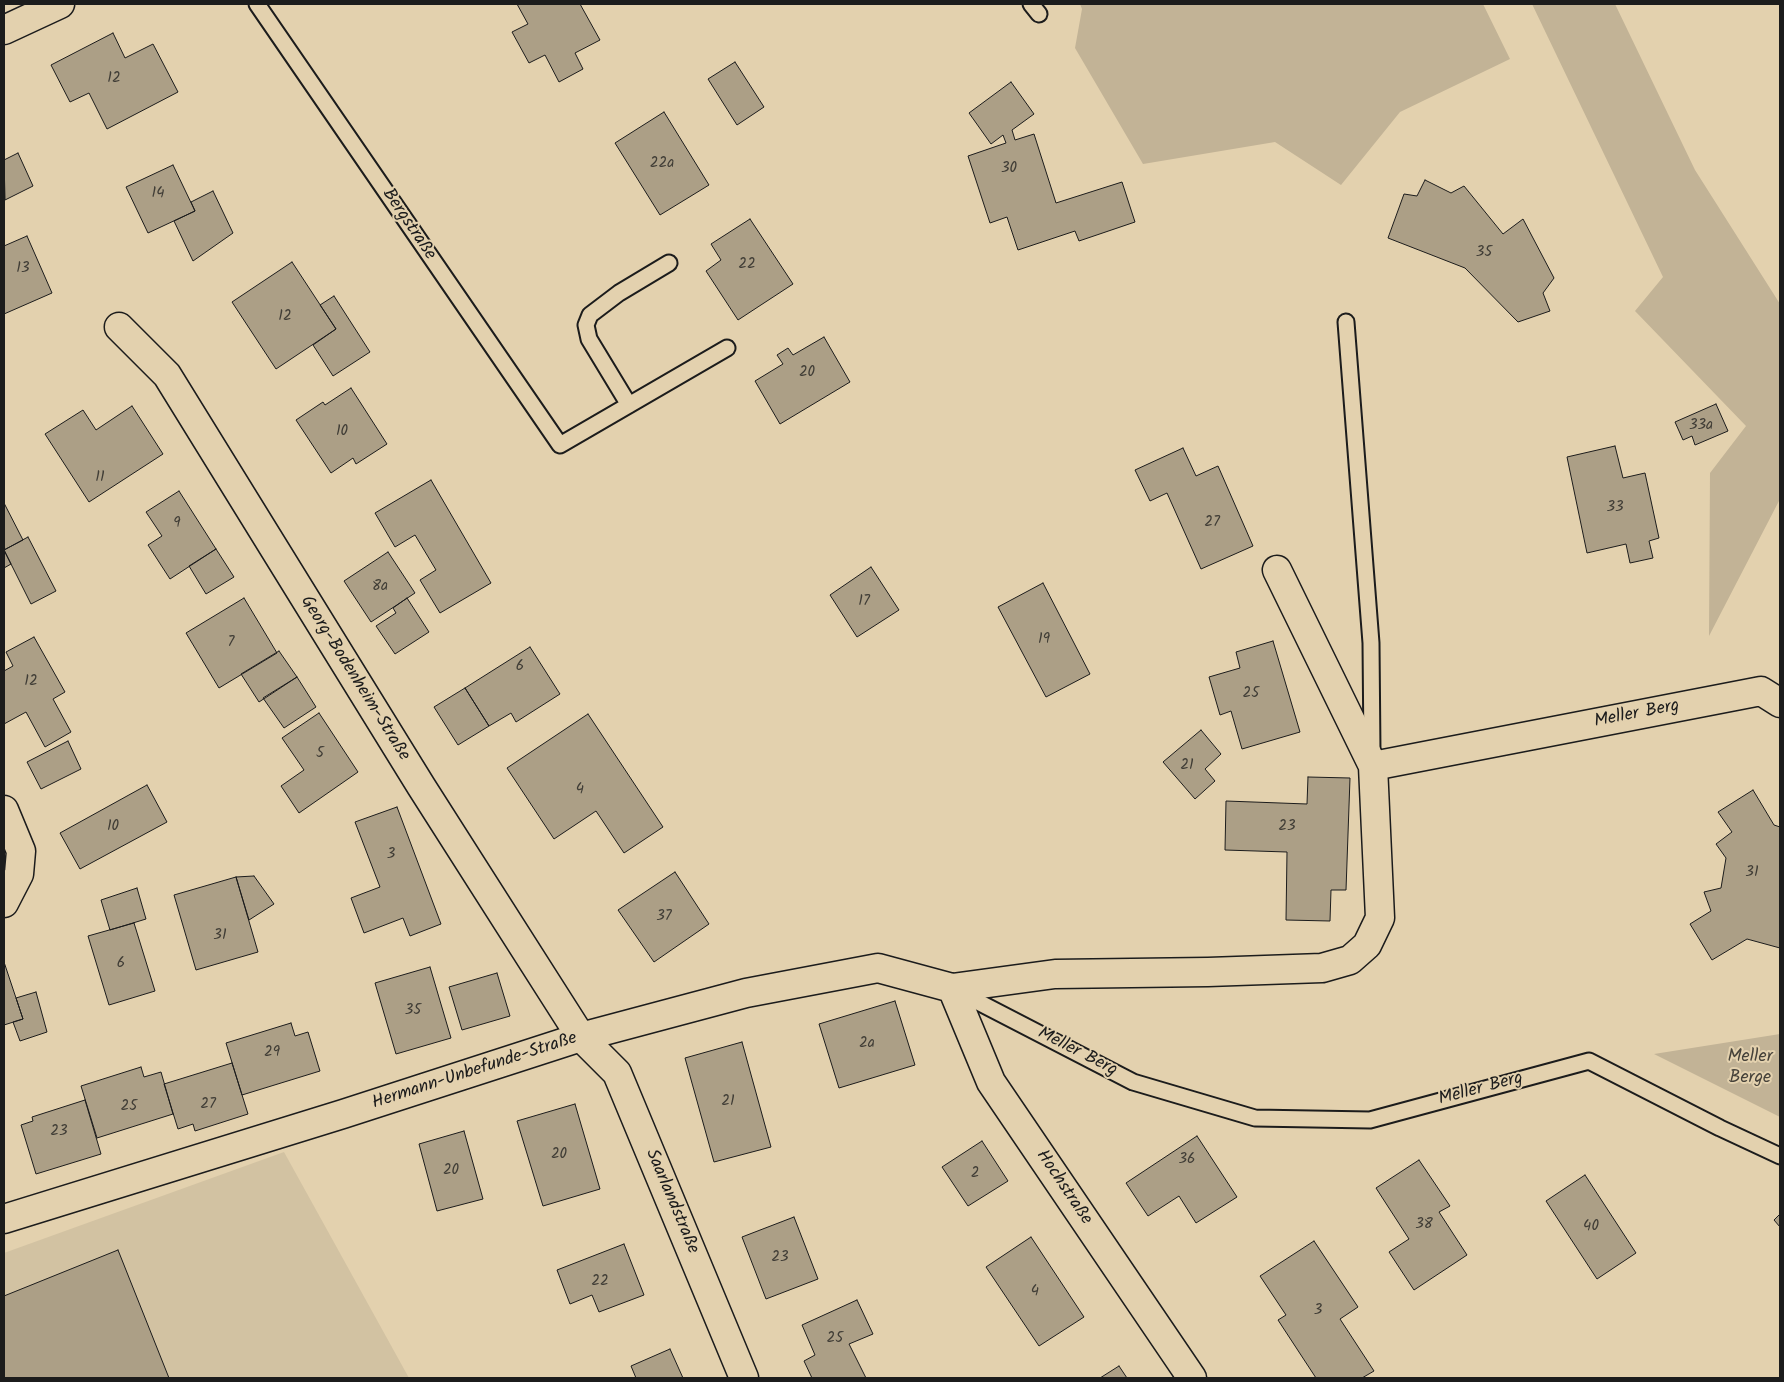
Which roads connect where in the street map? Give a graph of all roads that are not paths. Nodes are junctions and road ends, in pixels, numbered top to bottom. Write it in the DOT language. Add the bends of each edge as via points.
graph roads {
  1 [pos="60,4"];
  2 [pos="256,4"];
  3 [pos="4,30"];
  4 [pos="669,263"];
  5 [pos="1346,322"];
  6 [pos="119,328"];
  7 [pos="727,348"];
  8 [pos="629,405"];
  9 [pos="1276,570"];
  10 [pos="1780,703"];
  11 [pos="1372,766"];
  12 [pos="4,810"];
  13 [pos="4,903"];
  14 [pos="952,988"];
  15 [pos="581,1037"];
  16 [pos="1780,1156"];
  17 [pos="4,1220"];
  18 [pos="744,1378"];
  19 [pos="1192,1378"];
  1 -- 3 [label="street"];
  2 -- 8 [label="lane, Bergstraße" via="560,446"];
  4 -- 8 [label="lane" via="619,293 590,315 586,325 589,339"];
  5 -- 11 [label="lane" via="1371,643"];
  6 -- 15 [label="street, Georg-Bodenheim-Straße" via="167,375 421,786"];
  7 -- 8 [label="lane"];
  9 -- 11 [label="street"];
  10 -- 11 [label="street, Meller Berg" via="1761,691"];
  11 -- 14 [label="street" via="1380,918 1367,945 1350,960 1322,968 1055,974"];
  12 -- 13 [label="street" via="21,851 19,874"];
  14 -- 15 [label="street, Hermann-Unbefunde-Straße" via="878,968 746,993"];
  14 -- 16 [label="lane, Meller Berg" via="1133,1082 1255,1118 1370,1120 1589,1060"];
  14 -- 19 [label="street, Hochstraße" via="992,1082"];
  15 -- 17 [label="street, Hermann-Unbefunde-Straße"];
  15 -- 18 [label="street, Saarlandstraße" via="617,1073"];
}
